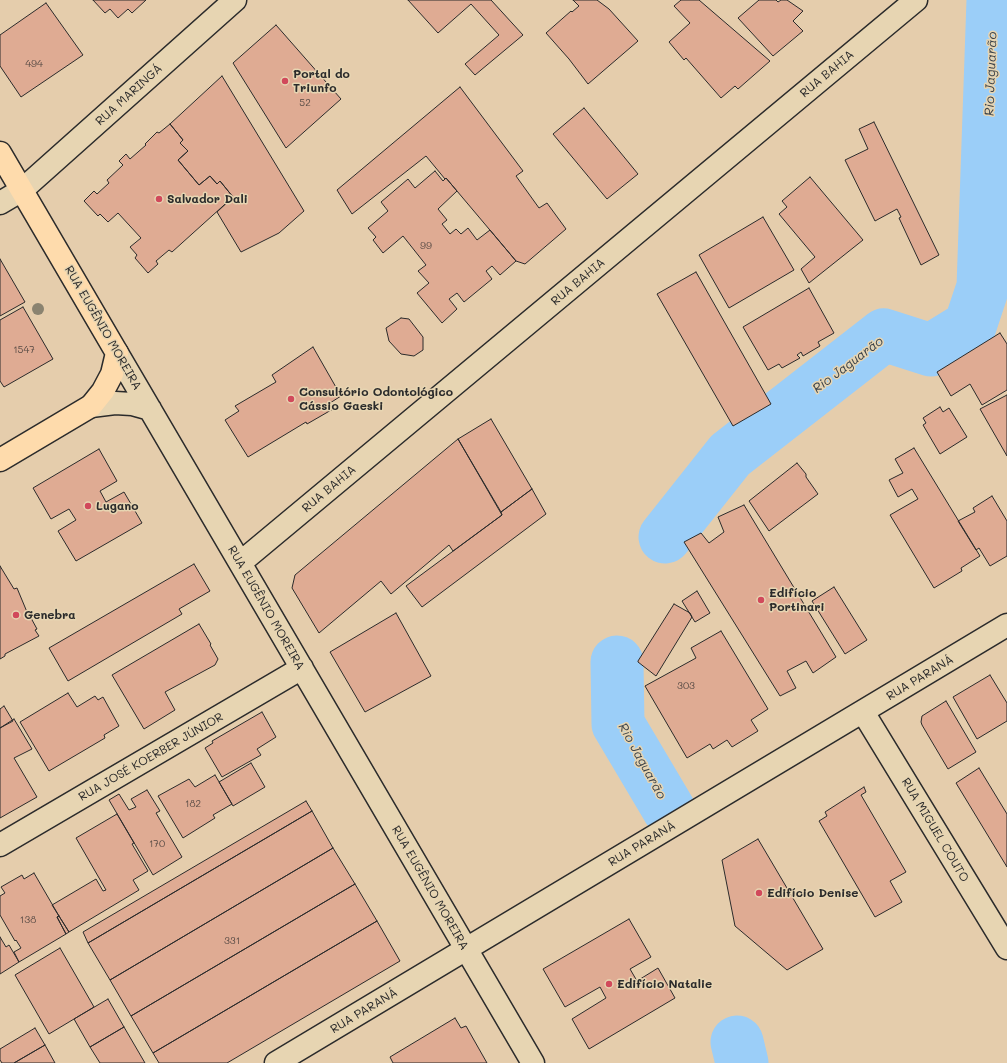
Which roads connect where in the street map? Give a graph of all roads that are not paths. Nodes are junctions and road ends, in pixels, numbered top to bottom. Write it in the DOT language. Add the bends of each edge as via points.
graph roads {
  1 [pos="235,0"];
  2 [pos="916,0"];
  3 [pos="0,153"];
  4 [pos="22,190"];
  5 [pos="0,203"];
  6 [pos="117,353"];
  7 [pos="91,406"];
  8 [pos="150,409"];
  9 [pos="0,460"];
  10 [pos="240,563"];
  11 [pos="1007,625"];
  12 [pos="302,668"];
  13 [pos="863,712"];
  14 [pos="0,845"];
  15 [pos="1007,948"];
  16 [pos="466,949"];
  17 [pos="276,1063"];
  18 [pos="533,1063"];
  1 -- 4 [label="street, RUA MARINGÁ"];
  2 -- 10 [label="street, RUA BAHIA"];
  3 -- 4 [label="main road, RUA EUGÊNIO MOREIRA"];
  4 -- 5 [label="street, RUA MARINGÁ"];
  4 -- 6 [label="main road, RUA EUGÊNIO MOREIRA"];
  6 -- 7 [label="main road" via="112,374 103,392"];
  6 -- 8 [label="street, RUA EUGÊNIO MOREIRA"];
  7 -- 8 [label="street" via="115,403"];
  7 -- 9 [label="main road"];
  8 -- 10 [label="street, RUA EUGÊNIO MOREIRA"];
  10 -- 12 [label="street, RUA EUGÊNIO MOREIRA"];
  11 -- 13 [label="street, RUA PARANÁ"];
  12 -- 14 [label="street, RUA JOSÉ KOERBER JÚNIOR"];
  12 -- 16 [label="street, RUA EUGÊNIO MOREIRA"];
  13 -- 15 [label="street, RUA MIGUEL COUTO"];
  13 -- 16 [label="street, RUA PARANÁ"];
  16 -- 17 [label="street, RUA PARANÁ"];
  16 -- 18 [label="street, RUA EUGÊNIO MOREIRA"];
}
